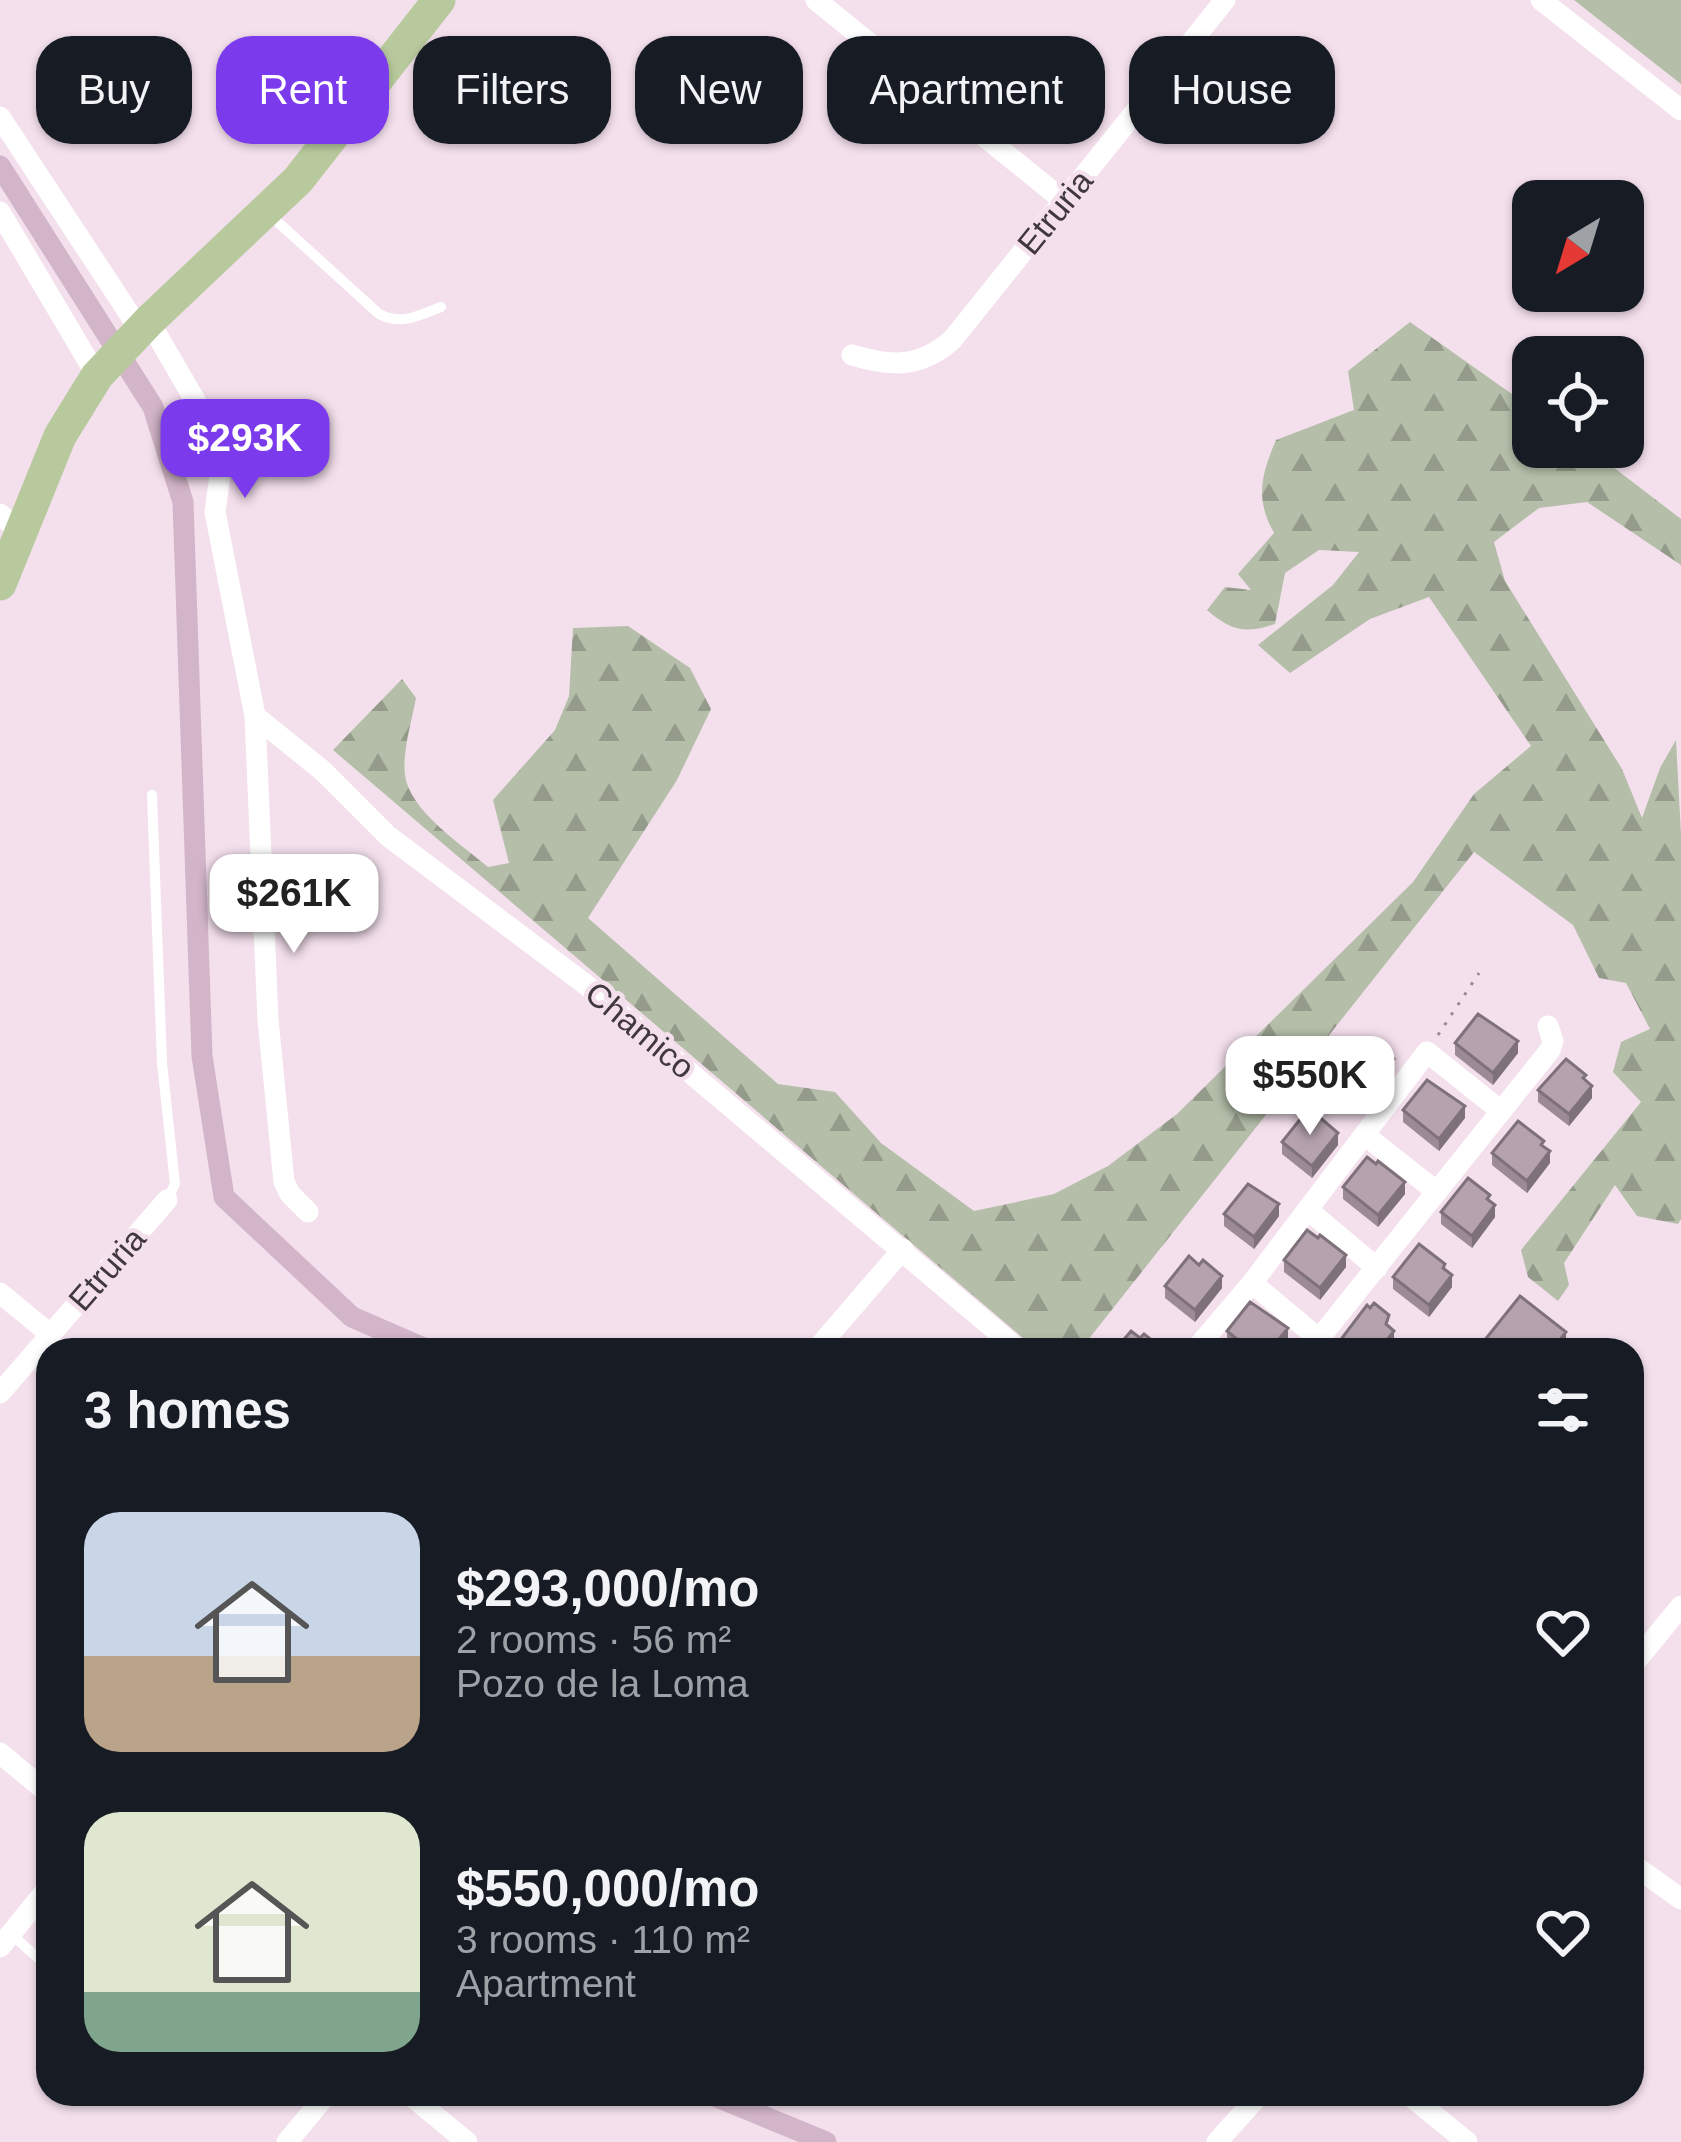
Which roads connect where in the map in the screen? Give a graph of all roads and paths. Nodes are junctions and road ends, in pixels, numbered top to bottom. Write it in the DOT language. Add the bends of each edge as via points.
graph roads {
  1 [pos="440,0"];
  2 [pos="816,0"];
  3 [pos="1226,0"];
  4 [pos="1540,0"];
  5 [pos="1681,110"];
  6 [pos="0,117"];
  7 [pos="1064,201"];
  8 [pos="0,212"];
  9 [pos="267,213"];
  10 [pos="441,307"];
  11 [pos="145,325"];
  12 [pos="852,355"];
  13 [pos="97,376"];
  14 [pos="10,523"];
  15 [pos="0,584"];
  16 [pos="255,716"];
  17 [pos="152,795"];
  18 [pos="1479,973"];
  19 [pos="1548,1026"];
  20 [pos="1427,1052"];
  21 [pos="1501,1111"];
  22 [pos="1366,1136"];
  23 [pos="1436,1192"];
  24 [pos="167,1200"];
  25 [pos="1308,1210"];
  26 [pos="308,1212"];
  27 [pos="903,1249"];
  28 [pos="1377,1268"];
  29 [pos="1252,1283"];
  30 [pos="0,1293"];
  31 [pos="50,1334"];
  32 [pos="49,1338"];
  33 [pos="826,1338"];
  34 [pos="1005,1338"];
  35 [pos="1205,1338"];
  36 [pos="1309,1338"];
  37 [pos="1320,1338"];
  38 [pos="36,1365"];
  39 [pos="0,1394"];
  40 [pos="1681,1606"];
  41 [pos="1644,1651"];
  42 [pos="0,1753"];
  43 [pos="36,1783"];
  44 [pos="1644,1873"];
  45 [pos="1681,1899"];
  46 [pos="36,1903"];
  47 [pos="5,1940"];
  48 [pos="36,1959"];
  49 [pos="317,2106"];
  50 [pos="424,2106"];
  51 [pos="1249,2106"];
  52 [pos="1423,2106"];
  53 [pos="287,2142"];
  54 [pos="467,2142"];
  55 [pos="1217,2142"];
  56 [pos="1467,2142"];
  1 -- 9 [label="main road"];
  2 -- 7 [label="street"];
  3 -- 7 [label="street, Etruria"];
  4 -- 5 [label="street"];
  6 -- 11 [label="street"];
  7 -- 12 [label="street, Etruria" via="936,354 883,365"];
  8 -- 13 [label="street"];
  9 -- 10 [label="lane" via="391,321"];
  9 -- 11 [label="main road"];
  11 -- 13 [label="main road"];
  11 -- 16 [label="street" via="207,421 222,461 215,512"];
  13 -- 14 [label="main road"];
  14 -- 15 [label="main road"];
  16 -- 26 [label="street" via="284,1182"];
  16 -- 27 [label="street, Chamico" via="388,836 586,984"];
  17 -- 24 [label="lane" via="175,1184"];
  18 -- 20 [label="path"];
  19 -- 21 [label="street" via="1550,1050"];
  20 -- 21 [label="street"];
  20 -- 22 [label="street"];
  21 -- 23 [label="street"];
  22 -- 23 [label="street"];
  22 -- 25 [label="street"];
  23 -- 28 [label="street"];
  24 -- 31 [label="street, Etruria"];
  25 -- 28 [label="street"];
  25 -- 29 [label="street"];
  27 -- 33 [label="street"];
  27 -- 34 [label="street, Chamico"];
  28 -- 37 [label="street"];
  29 -- 35 [label="street"];
  29 -- 36 [label="street"];
  30 -- 31 [label="street"];
  31 -- 32 [label="street, Etruria"];
  38 -- 39 [label="street, Etruria"];
  40 -- 41 [label="street"];
  42 -- 43 [label="street"];
  44 -- 45 [label="street"];
  46 -- 47 [label="street"];
  47 -- 48 [label="lane"];
  49 -- 53 [label="street"];
  50 -- 54 [label="street"];
  51 -- 55 [label="street"];
  52 -- 56 [label="street"];
}
